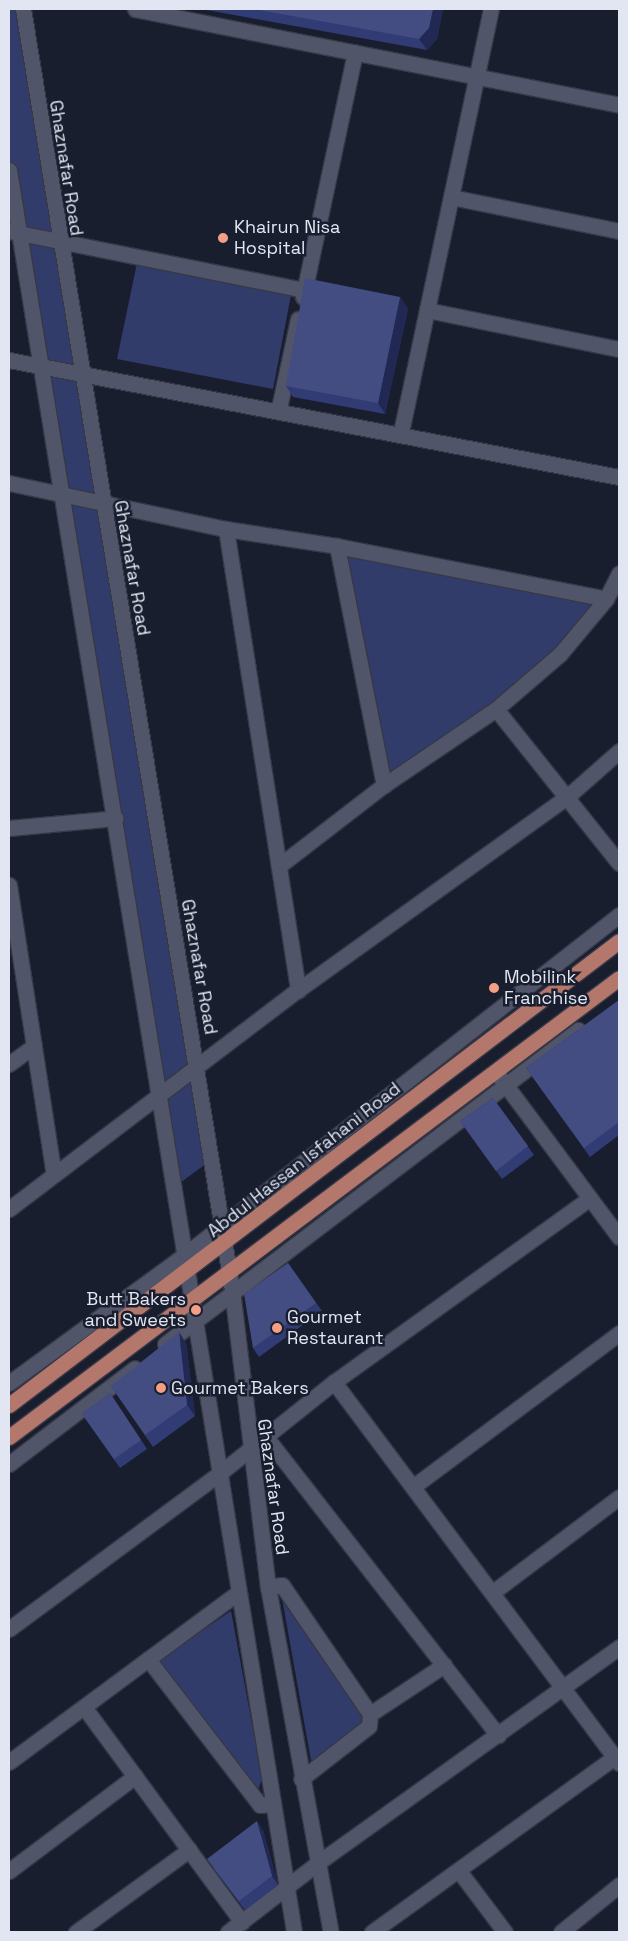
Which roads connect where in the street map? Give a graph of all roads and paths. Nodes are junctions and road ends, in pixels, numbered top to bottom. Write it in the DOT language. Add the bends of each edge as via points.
graph roads {
  1 [pos="22,9"];
  2 [pos="135,9"];
  3 [pos="492,9"];
  4 [pos="356,52"];
  5 [pos="477,75"];
  6 [pos="619,105"];
  7 [pos="9,170"];
  8 [pos="452,197"];
  9 [pos="619,231"];
  10 [pos="14,232"];
  11 [pos="58,240"];
  12 [pos="304,290"];
  13 [pos="427,310"];
  14 [pos="619,349"];
  15 [pos="9,360"];
  16 [pos="42,366"];
  17 [pos="80,373"];
  18 [pos="279,408"];
  19 [pos="401,432"];
  20 [pos="619,477"];
  21 [pos="9,483"];
  22 [pos="63,492"];
  23 [pos="102,502"];
  24 [pos="226,529"];
  25 [pos="337,546"];
  26 [pos="619,573"];
  27 [pos="606,599"];
  28 [pos="496,709"];
  29 [pos="619,751"];
  30 [pos="384,785"];
  31 [pos="567,797"];
  32 [pos="116,818"];
  33 [pos="9,828"];
  34 [pos="619,863"];
  35 [pos="279,866"];
  36 [pos="9,884"];
  37 [pos="619,915"];
  38 [pos="619,941"];
  39 [pos="619,978"];
  40 [pos="298,990"];
  41 [pos="589,1023"];
  42 [pos="34,1046"];
  43 [pos="9,1064"];
  44 [pos="197,1069"];
  45 [pos="495,1071"];
  46 [pos="504,1084"];
  47 [pos="161,1096"];
  48 [pos="54,1175"];
  49 [pos="590,1198"];
  50 [pos="9,1209"];
  51 [pos="221,1225"];
  52 [pos="619,1237"];
  53 [pos="224,1245"];
  54 [pos="187,1253"];
  55 [pos="229,1271"];
  56 [pos="190,1272"];
  57 [pos="232,1290"];
  58 [pos="193,1298"];
  59 [pos="197,1320"];
  60 [pos="619,1333"];
  61 [pos="334,1382"];
  62 [pos="9,1383"];
  63 [pos="9,1405"];
  64 [pos="9,1437"];
  65 [pos="266,1438"];
  66 [pos="248,1451"];
  67 [pos="9,1464"];
  68 [pos="220,1473"];
  69 [pos="414,1486"];
  70 [pos="619,1497"];
  71 [pos="268,1588"];
  72 [pos="493,1592"];
  73 [pos="236,1594"];
  74 [pos="9,1629"];
  75 [pos="619,1647"];
  76 [pos="148,1660"];
  77 [pos="444,1665"];
  78 [pos="564,1688"];
  79 [pos="84,1707"];
  80 [pos="370,1714"];
  81 [pos="498,1735"];
  82 [pos="617,1760"];
  83 [pos="9,1762"];
  84 [pos="135,1776"];
  85 [pos="301,1779"];
  86 [pos="272,1804"];
  87 [pos="189,1850"];
  88 [pos="319,1862"];
  89 [pos="9,1871"];
  90 [pos="459,1871"];
  91 [pos="619,1885"];
  92 [pos="286,1888"];
  93 [pos="242,1922"];
  94 [pos="76,1932"];
  95 [pos="228,1932"];
  96 [pos="294,1932"];
  97 [pos="331,1932"];
  98 [pos="372,1932"];
  99 [pos="505,1932"];
  100 [pos="561,1932"];
  1 -- 11 [label="street, Ghaznafar Road"];
  2 -- 4 [label="street"];
  3 -- 5 [label="street"];
  4 -- 5 [label="street"];
  4 -- 12 [label="street"];
  5 -- 6 [label="street"];
  5 -- 8 [label="street"];
  7 -- 10 [label="street"];
  8 -- 9 [label="street"];
  8 -- 13 [label="street"];
  10 -- 11 [label="street"];
  10 -- 16 [label="street"];
  11 -- 12 [label="street"];
  11 -- 17 [label="street, Ghaznafar Road"];
  12 -- 18 [label="street"];
  13 -- 14 [label="street"];
  13 -- 19 [label="street"];
  15 -- 16 [label="street"];
  16 -- 17 [label="street"];
  16 -- 22 [label="street"];
  17 -- 18 [label="street"];
  17 -- 23 [label="street, Ghaznafar Road"];
  18 -- 19 [label="street"];
  19 -- 20 [label="street"];
  21 -- 22 [label="street"];
  22 -- 23 [label="street"];
  22 -- 32 [label="street"];
  23 -- 24 [label="street"];
  23 -- 44 [label="street, Ghaznafar Road"];
  24 -- 25 [label="street"];
  24 -- 35 [label="street"];
  25 -- 27 [label="street"];
  25 -- 30 [label="street"];
  26 -- 27 [label="street"];
  27 -- 28 [label="street" via="560,654"];
  28 -- 30 [label="street"];
  28 -- 31 [label="street"];
  29 -- 31 [label="street"];
  30 -- 35 [label="street"];
  31 -- 34 [label="street"];
  31 -- 40 [label="street"];
  32 -- 33 [label="street"];
  32 -- 47 [label="street"];
  35 -- 40 [label="street"];
  36 -- 42 [label="street"];
  37 -- 51 [label="street"];
  38 -- 53 [label="main road, Abdul Hassan Isfahani Road"];
  39 -- 45 [label="main road"];
  40 -- 44 [label="street"];
  41 -- 46 [label="street"];
  42 -- 43 [label="street"];
  42 -- 48 [label="street"];
  44 -- 47 [label="street"];
  44 -- 51 [label="street, Ghaznafar Road"];
  45 -- 46 [label="street"];
  45 -- 55 [label="main road"];
  46 -- 49 [label="street"];
  46 -- 57 [label="street"];
  47 -- 48 [label="street"];
  47 -- 54 [label="street"];
  48 -- 50 [label="street"];
  49 -- 52 [label="street"];
  49 -- 61 [label="street"];
  51 -- 53 [label="street, Ghaznafar Road"];
  51 -- 54 [label="street"];
  53 -- 55 [label="street, Ghaznafar Road"];
  53 -- 56 [label="main road, Abdul Hassan Isfahani Road"];
  54 -- 56 [label="street"];
  54 -- 62 [label="street"];
  55 -- 57 [label="street, Ghaznafar Road"];
  55 -- 58 [label="main road"];
  56 -- 58 [label="street"];
  56 -- 63 [label="main road, Abdul Hassan Isfahani Road"];
  57 -- 59 [label="street"];
  57 -- 66 [label="street, Ghaznafar Road"];
  58 -- 59 [label="street"];
  58 -- 64 [label="main road"];
  59 -- 67 [label="street"];
  59 -- 68 [label="street"];
  60 -- 69 [label="street"];
  61 -- 65 [label="street"];
  61 -- 69 [label="street"];
  65 -- 66 [label="street"];
  65 -- 77 [label="street"];
  66 -- 68 [label="street"];
  66 -- 71 [label="street, Ghaznafar Road"];
  68 -- 73 [label="street"];
  68 -- 74 [label="street"];
  69 -- 72 [label="street"];
  70 -- 72 [label="street"];
  71 -- 80 [label="street" via="282,1585"];
  71 -- 85 [label="street, Ghaznafar Road"];
  72 -- 78 [label="street"];
  73 -- 76 [label="street"];
  73 -- 86 [label="street"];
  75 -- 78 [label="street"];
  76 -- 79 [label="street"];
  76 -- 86 [label="street" via="260,1805"];
  77 -- 80 [label="street"];
  77 -- 81 [label="street"];
  78 -- 81 [label="street"];
  78 -- 82 [label="street"];
  79 -- 83 [label="street"];
  79 -- 84 [label="street"];
  80 -- 85 [label="street" via="369,1726"];
  81 -- 88 [label="street"];
  82 -- 90 [label="street"];
  84 -- 87 [label="street"];
  84 -- 89 [label="street"];
  85 -- 88 [label="street, Ghaznafar Road"];
  86 -- 92 [label="street"];
  87 -- 93 [label="street"];
  87 -- 94 [label="street"];
  88 -- 92 [label="street"];
  88 -- 97 [label="street, Ghaznafar Road"];
  90 -- 98 [label="street"];
  90 -- 99 [label="street"];
  91 -- 100 [label="street"];
  92 -- 93 [label="street"];
  92 -- 96 [label="street"];
  93 -- 95 [label="street"];
}
